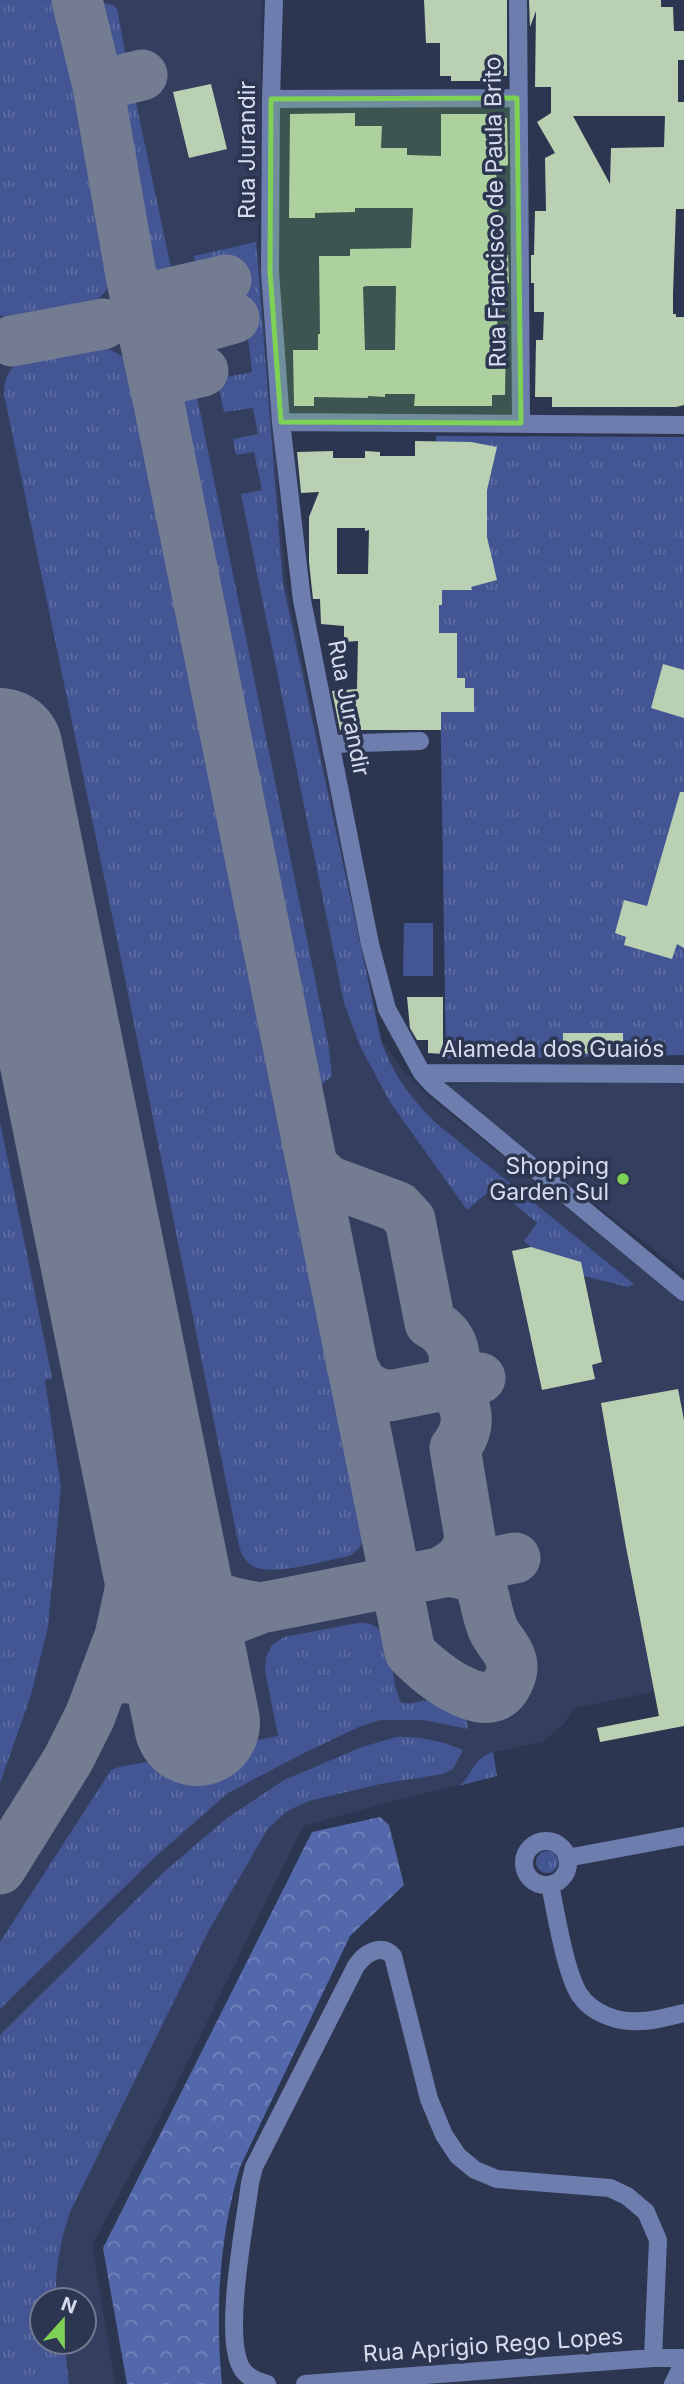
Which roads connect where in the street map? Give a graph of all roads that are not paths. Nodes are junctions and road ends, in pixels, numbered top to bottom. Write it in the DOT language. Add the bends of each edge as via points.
graph roads {
  1 [pos="274,0"];
  2 [pos="518,0"];
  3 [pos="517,98"];
  4 [pos="271,99"];
  5 [pos="281,422"];
  6 [pos="521,423"];
  7 [pos="684,425"];
  8 [pos="420,741"];
  9 [pos="332,744"];
  10 [pos="422,1073"];
  11 [pos="684,1074"];
  12 [pos="684,1292"];
  13 [pos="684,1836"];
  14 [pos="567,1858"];
  15 [pos="550,1885"];
  16 [pos="684,2013"];
  17 [pos="653,2358"];
  18 [pos="684,2360"];
  19 [pos="267,2384"];
  20 [pos="305,2384"];
  21 [pos="673,2384"];
  1 -- 4 [label="street, Rua Jurandir"];
  2 -- 3 [label="street, Rua Francisco de Paula Brito"];
  3 -- 4 [label="street"];
  3 -- 6 [label="street, Rua Francisco de Paula Brito"];
  4 -- 5 [label="street, Rua Jurandir" via="271,272"];
  5 -- 6 [label="street"];
  5 -- 9 [label="street, Rua Jurandir" via="302,600"];
  6 -- 7 [label="street"];
  8 -- 9 [label="street"];
  9 -- 10 [label="street, Rua Jurandir" via="387,1009"];
  10 -- 11 [label="street, Alameda dos Guaiós"];
  10 -- 12 [label="street, Rua Jurandir"];
  13 -- 14 [label="street"];
  14 -- 15 [label="street" via="562,1878"];
  14 -- 15 [label="street" via="564,1850 548,1841 538,1842 526,1853 528,1876"];
  15 -- 16 [label="street" via="570,1973 588,2004 626,2021"];
  17 -- 18 [label="street, Rua Aprigio Rego Lopes"];
  17 -- 19 [label="street" via="658,2240 646,2212 610,2188 497,2179 475,2171 458,2156 429,2099 393,1956 380,1950 368,1953 356,1966 254,2167 232,2326 242,2370"];
  17 -- 20 [label="street, Rua Aprigio Rego Lopes"];
  18 -- 21 [label="street"];
}
